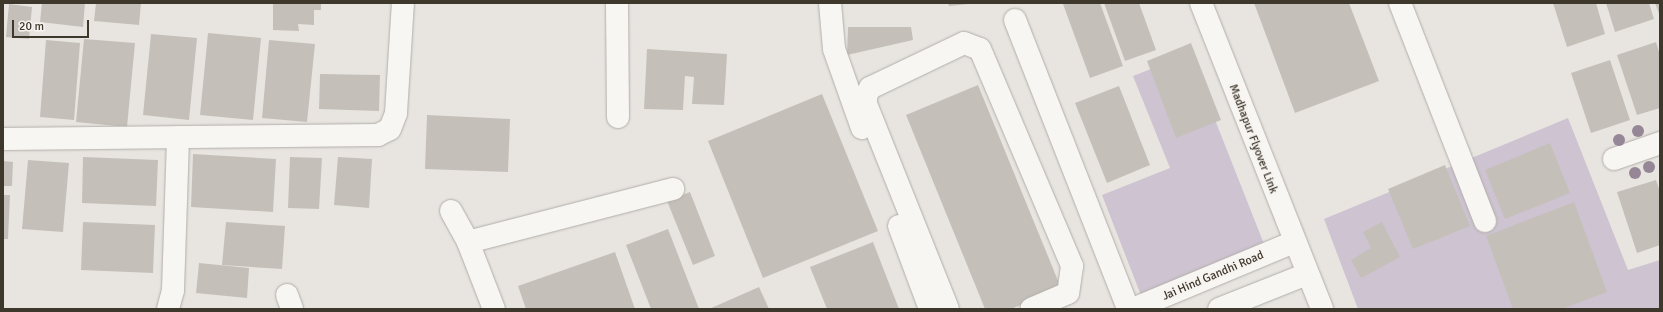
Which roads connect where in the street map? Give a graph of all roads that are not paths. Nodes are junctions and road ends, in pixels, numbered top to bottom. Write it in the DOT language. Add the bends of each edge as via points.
graph roads {
  1 [pos="404,3"];
  2 [pos="617,3"];
  3 [pos="830,3"];
  4 [pos="1201,3"];
  5 [pos="1400,3"];
  6 [pos="1015,20"];
  7 [pos="860,107"];
  8 [pos="618,117"];
  9 [pos="178,137"];
  10 [pos="3,139"];
  11 [pos="1660,143"];
  12 [pos="1614,159"];
  13 [pos="673,189"];
  14 [pos="451,211"];
  15 [pos="1485,221"];
  16 [pos="468,242"];
  17 [pos="1294,242"];
  18 [pos="1307,274"];
  19 [pos="168,309"];
  20 [pos="494,309"];
  21 [pos="930,309"];
  22 [pos="948,309"];
  23 [pos="1031,309"];
  24 [pos="1128,309"];
  25 [pos="1133,309"];
  26 [pos="1219,309"];
  27 [pos="1322,309"];
  1 -- 9 [label="street" via="396,113 390,129 378,135"];
  2 -- 8 [label="street"];
  3 -- 7 [label="street" via="834,49"];
  4 -- 17 [label="street, Madhapur Flyover Link"];
  5 -- 15 [label="street"];
  6 -- 24 [label="street"];
  7 -- 21 [label="street"];
  7 -- 22 [label="street"];
  7 -- 23 [label="street" via="870,88 964,42 980,49 1072,266 1068,293"];
  9 -- 10 [label="street"];
  9 -- 19 [label="street" via="173,290"];
  11 -- 12 [label="street"];
  13 -- 16 [label="street"];
  14 -- 16 [label="street"];
  16 -- 20 [label="street"];
  17 -- 18 [label="street, Madhapur Flyover Link"];
  17 -- 25 [label="street, Jai Hind Gandhi Road"];
  18 -- 26 [label="street"];
  18 -- 27 [label="street, Madhapur Flyover Link"];
}
